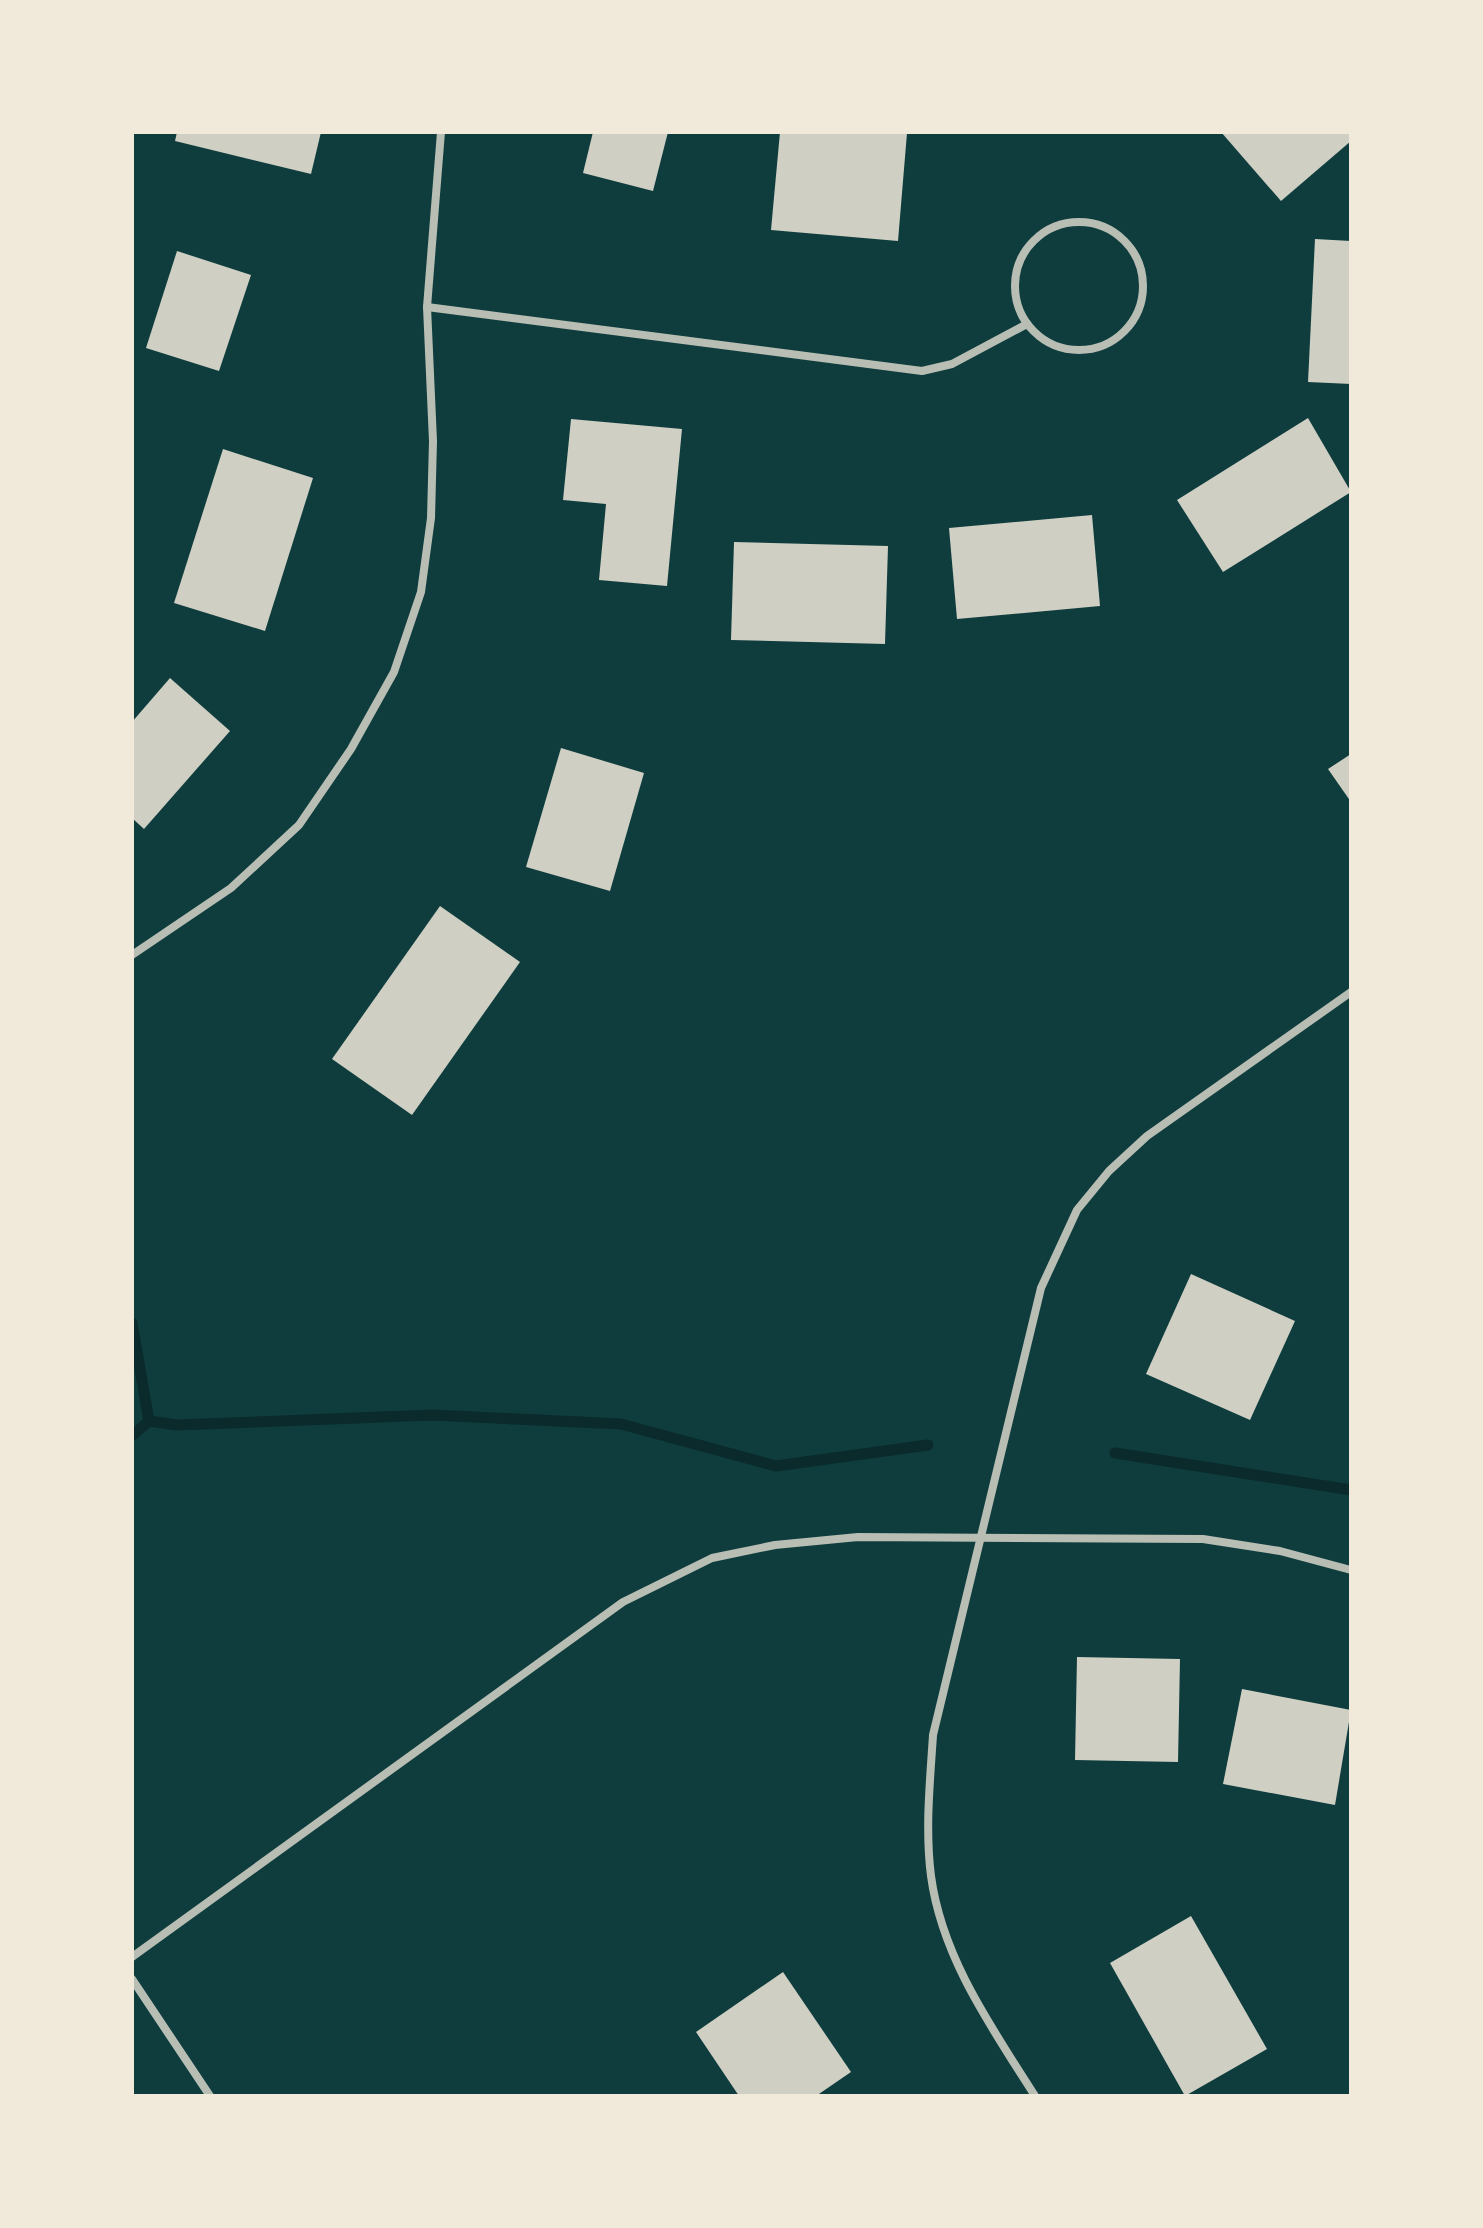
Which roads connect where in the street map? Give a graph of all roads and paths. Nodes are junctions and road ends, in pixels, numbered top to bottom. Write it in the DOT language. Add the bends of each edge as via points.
graph roads {
  1 [pos="441,132"];
  2 [pos="427,307"];
  3 [pos="1027,324"];
  4 [pos="132,955"];
  5 [pos="1351,992"];
  6 [pos="980,1538"];
  7 [pos="1351,1570"];
  8 [pos="132,1957"];
  9 [pos="132,1979"];
  10 [pos="210,2096"];
  11 [pos="1035,2096"];
  1 -- 2 [label="street"];
  2 -- 3 [label="street" via="922,371 952,364"];
  2 -- 4 [label="street" via="431,518 421,592 394,672 351,749 299,825 231,888"];
  3 -- 3 [label="street" via="1040,337 1073,350 1100,345 1124,332 1135,317 1143,282 1129,245 1091,222 1049,229 1019,261 1014,282"];
  5 -- 6 [label="street" via="1147,1136 1077,1210 1041,1288"];
  6 -- 7 [label="street" via="1203,1539 1280,1551"];
  6 -- 8 [label="street" via="858,1537 775,1545 712,1558 671,1575 623,1602"];
  6 -- 11 [label="street" via="933,1735 931,1876 957,1964"];
  9 -- 10 [label="street"];
}
